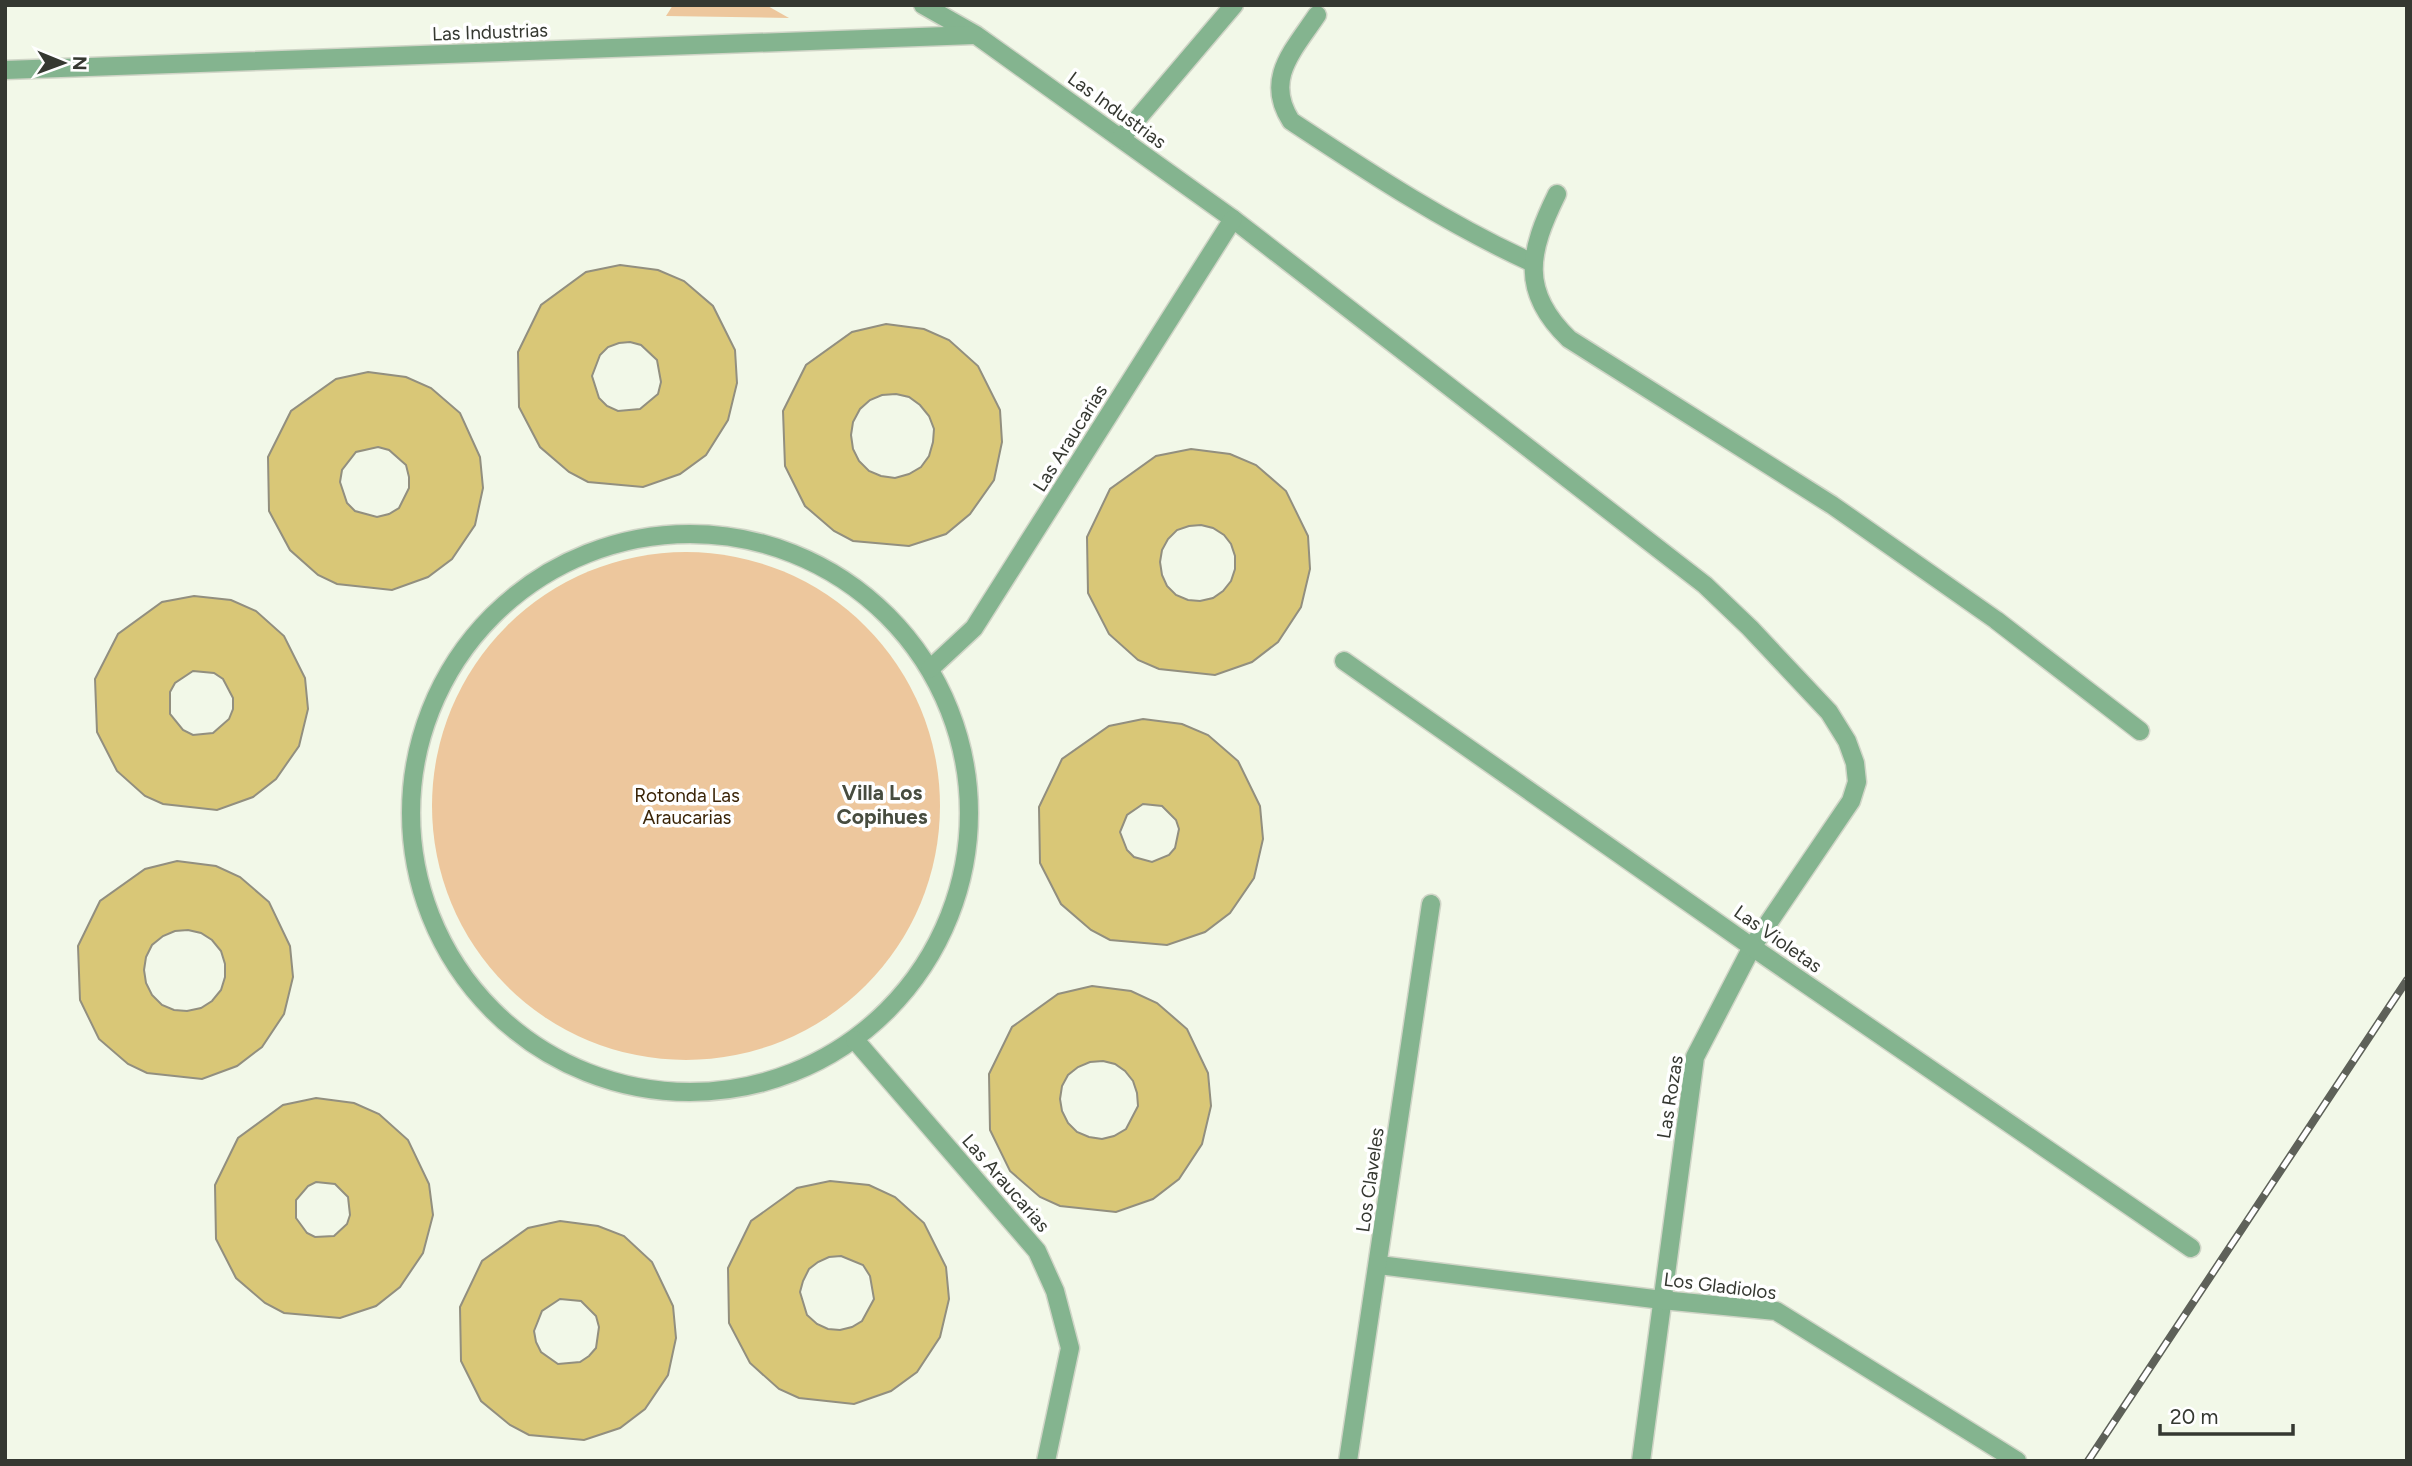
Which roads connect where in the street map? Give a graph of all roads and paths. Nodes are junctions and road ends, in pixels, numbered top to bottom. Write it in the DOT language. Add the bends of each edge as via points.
graph roads {
  1 [pos="923,5"];
  2 [pos="1234,5"];
  3 [pos="1317,15"];
  4 [pos="976,35"];
  5 [pos="5,70"];
  6 [pos="1121,138"];
  7 [pos="1557,194"];
  8 [pos="1233,219"];
  9 [pos="1533,262"];
  10 [pos="1344,662"];
  11 [pos="930,669"];
  12 [pos="2140,731"];
  13 [pos="1857,782"];
  14 [pos="1431,904"];
  15 [pos="1752,947"];
  16 [pos="856,1040"];
  17 [pos="2191,1248"];
  18 [pos="1379,1265"];
  19 [pos="1662,1300"];
  20 [pos="1046,1461"];
  21 [pos="1348,1461"];
  22 [pos="1641,1461"];
  23 [pos="2017,1461"];
  1 -- 4 [label="street, Las Industrias"];
  2 -- 6 [label="street"];
  3 -- 9 [label="street" via="1284,64 1280,78 1283,108 1292,121 1413,200 1484,241"];
  4 -- 5 [label="street, Las Industrias"];
  4 -- 6 [label="street, Las Industrias"];
  6 -- 8 [label="street, Las Industrias"];
  7 -- 9 [label="street" via="1541,227"];
  8 -- 11 [label="street, Las Araucarias" via="974,628"];
  8 -- 13 [label="street, Las Industrias" via="1705,585 1829,712 1847,741"];
  9 -- 12 [label="street" via="1540,302 1570,339 1832,505 1996,620"];
  10 -- 15 [label="street, Las Violetas"];
  11 -- 16 [label="street" via="958,733 969,801 964,869 943,935 905,993"];
  11 -- 16 [label="street" via="881,608 816,562 741,537 663,534 586,553 518,592 463,649 426,719 413,784 417,876 445,950 493,1013 556,1060 630,1088 709,1094 786,1077"];
  13 -- 15 [label="street, Las Rozas" via="1851,800"];
  14 -- 18 [label="street, Los Claveles"];
  15 -- 17 [label="street, Las Violetas"];
  15 -- 19 [label="street, Las Rozas" via="1695,1057"];
  16 -- 20 [label="street, Las Araucarias" via="1037,1251 1055,1291 1070,1348"];
  18 -- 19 [label="street, Los Gladiolos"];
  18 -- 21 [label="street, Los Claveles"];
  19 -- 22 [label="street, Las Rozas"];
  19 -- 23 [label="street, Los Gladiolos" via="1776,1311"];
}
